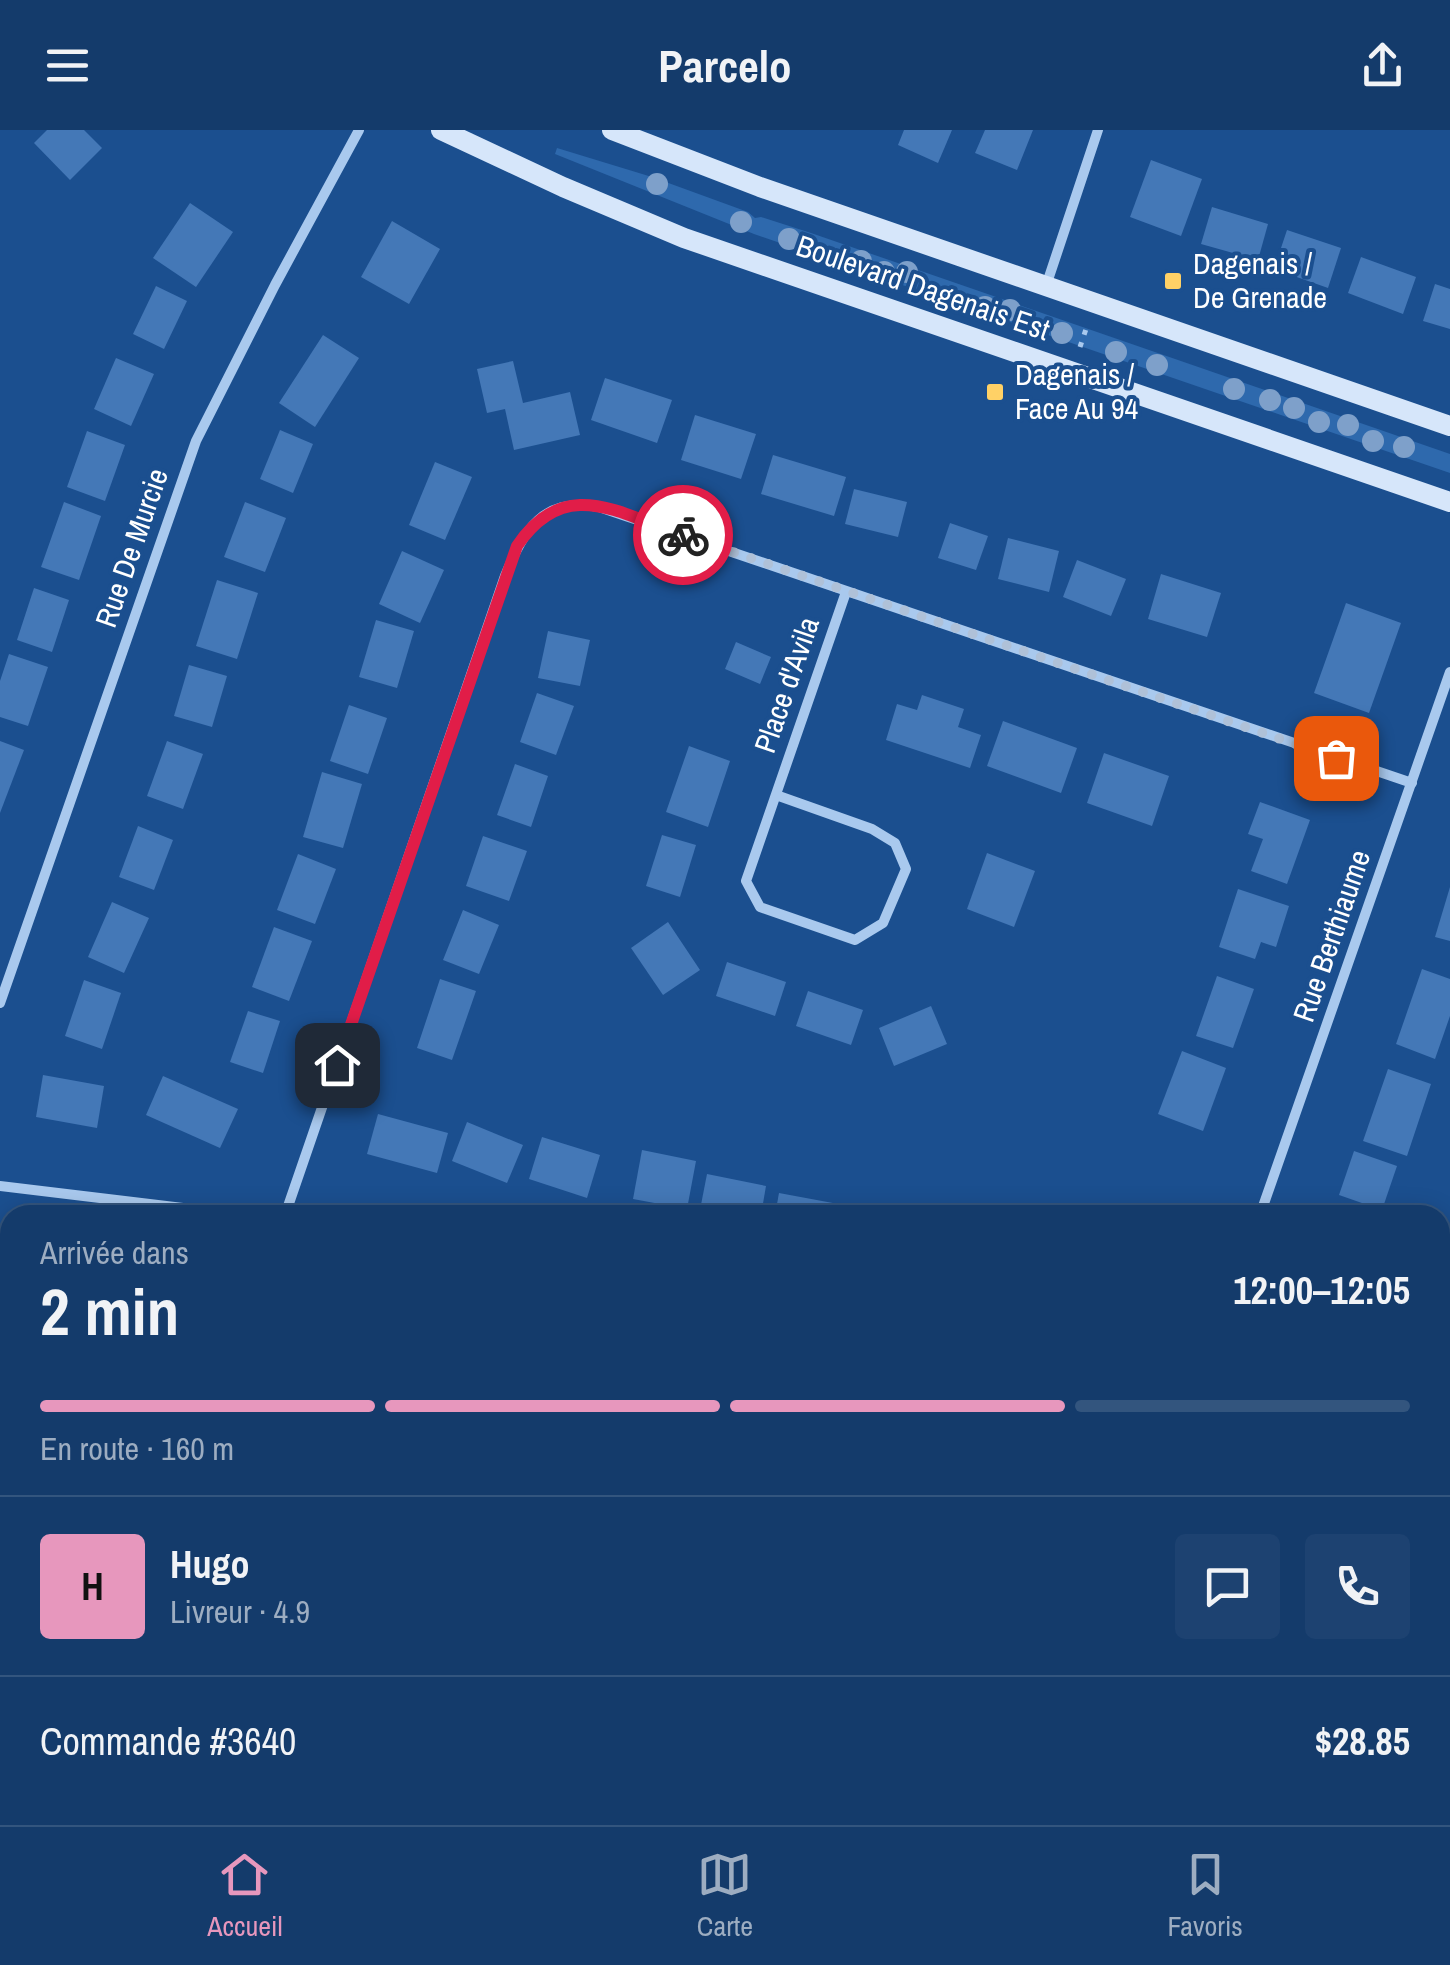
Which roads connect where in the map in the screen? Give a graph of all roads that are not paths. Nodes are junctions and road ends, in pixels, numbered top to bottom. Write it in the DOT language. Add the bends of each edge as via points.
graph roads {
  1 [pos="360,130"];
  2 [pos="441,130"];
  3 [pos="612,130"];
  4 [pos="1098,130"];
  5 [pos="1046,286"];
  6 [pos="1450,426"];
  7 [pos="1450,502"];
  8 [pos="846,592"];
  9 [pos="1450,672"];
  10 [pos="1412,783"];
  11 [pos="776,795"];
  12 [pos="0,1002"];
  13 [pos="0,1186"];
  14 [pos="157,1205"];
  15 [pos="288,1205"];
  16 [pos="1264,1205"];
  1 -- 12 [label="street, Rue De Murcie" via="196,441"];
  2 -- 7 [label="main road, Boulevard Dagenais Est" via="684,238"];
  3 -- 5 [label="main road, Boulevard Dagenais Est"];
  4 -- 5 [label="street"];
  5 -- 6 [label="main road, Boulevard Dagenais Est"];
  8 -- 10 [label="street"];
  8 -- 11 [label="street, Place d'Avila"];
  8 -- 15 [label="street" via="600,507 557,507 533,523 504,576"];
  9 -- 10 [label="street, Rue Berthiaume"];
  10 -- 16 [label="street, Rue Berthiaume"];
  11 -- 11 [label="street, Place d'Avila" via="746,880 760,907 855,940 883,923 906,869 895,844 872,829"];
  13 -- 14 [label="street"];
}
